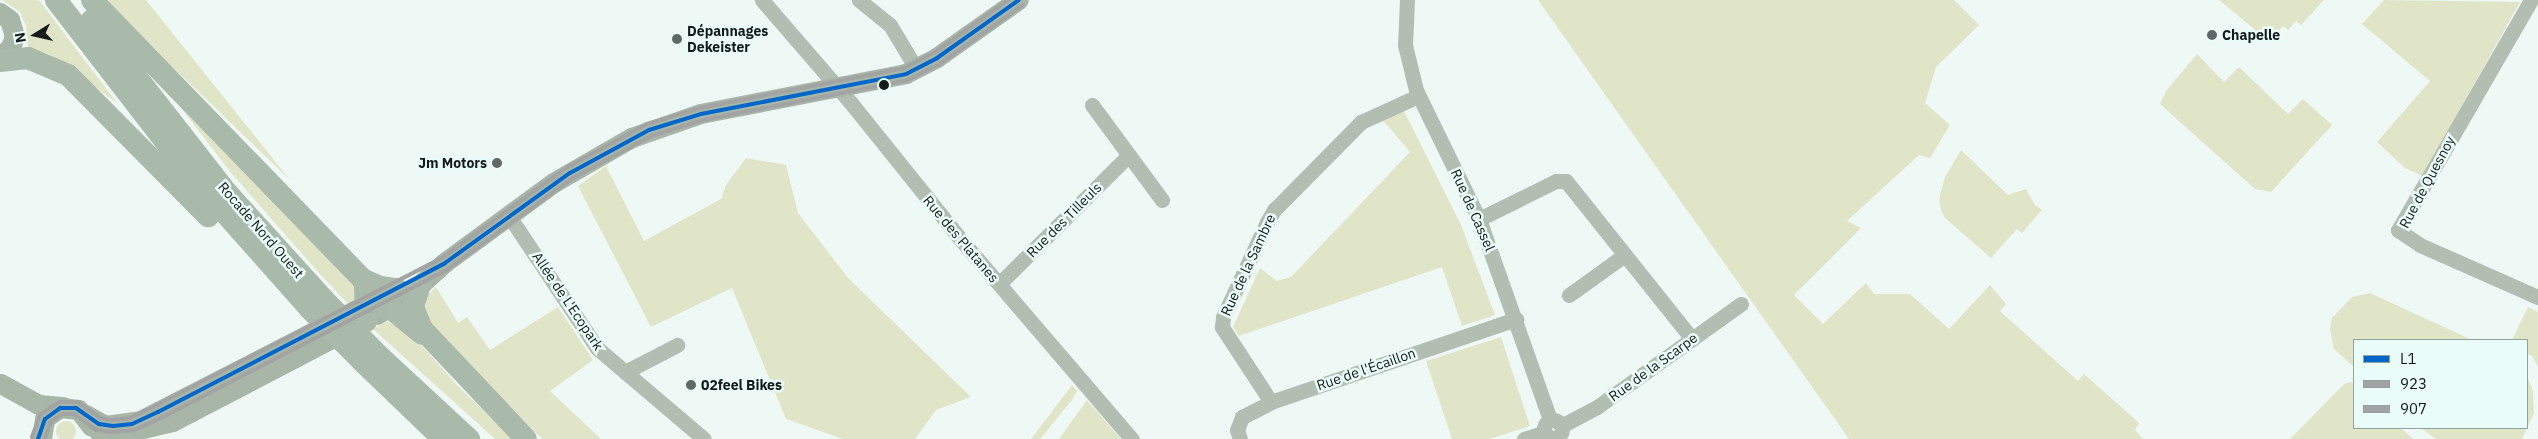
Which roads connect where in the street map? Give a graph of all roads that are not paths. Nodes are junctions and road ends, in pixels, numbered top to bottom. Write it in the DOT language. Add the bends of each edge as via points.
graph roads {
  1 [pos="56,0"];
  2 [pos="77,0"];
  3 [pos="92,0"];
  4 [pos="762,0"];
  5 [pos="860,0"];
  6 [pos="1020,0"];
  7 [pos="1407,0"];
  8 [pos="2530,0"];
  9 [pos="0,13"];
  10 [pos="0,60"];
  11 [pos="917,70"];
  12 [pos="839,89"];
  13 [pos="1418,96"];
  14 [pos="1092,105"];
  15 [pos="1129,155"];
  16 [pos="1162,200"];
  17 [pos="509,216"];
  18 [pos="1479,219"];
  19 [pos="1623,256"];
  20 [pos="362,279"];
  21 [pos="999,284"];
  22 [pos="288,286"];
  23 [pos="1569,295"];
  24 [pos="2538,297"];
  25 [pos="385,302"];
  26 [pos="317,304"];
  27 [pos="1741,304"];
  28 [pos="1516,319"];
  29 [pos="1692,339"];
  30 [pos="434,344"];
  31 [pos="677,345"];
  32 [pos="369,357"];
  33 [pos="624,372"];
  34 [pos="1,384"];
  35 [pos="1270,402"];
  36 [pos="64,407"];
  37 [pos="86,415"];
  38 [pos="1554,431"];
  39 [pos="41,435"];
  40 [pos="92,439"];
  41 [pos="101,439"];
  42 [pos="444,439"];
  43 [pos="469,439"];
  44 [pos="526,439"];
  45 [pos="704,439"];
  46 [pos="1132,439"];
  47 [pos="1240,439"];
  48 [pos="1524,439"];
  1 -- 22 [label="highway, Rocade Nord Ouest" via="193,177"];
  2 -- 26 [label="highway, Rocade Nord Ouest"];
  3 -- 20 [label="highway"];
  4 -- 12 [label="street, Rue des Platanes"];
  5 -- 11 [label="street" via="890,24"];
  6 -- 11 [label="main road"];
  7 -- 13 [label="street, Rue de Cassel" via="1405,45"];
  8 -- 24 [label="street, Rue de Quesnoy" via="2398,230 2420,245"];
  9 -- 10 [label="main road" via="10,20 15,36 12,46"];
  10 -- 22 [label="highway" via="37,60 75,79 235,244"];
  11 -- 12 [label="main road" via="887,80"];
  12 -- 17 [label="main road" via="700,114 648,130 570,172"];
  12 -- 21 [label="street, Rue des Platanes"];
  13 -- 18 [label="street, Rue de Cassel"];
  13 -- 35 [label="street, Rue de la Sambre" via="1361,122 1274,210 1267,222 1223,317 1222,327"];
  14 -- 15 [label="street"];
  15 -- 16 [label="street"];
  15 -- 21 [label="street, Rue des Tilleuls"];
  17 -- 25 [label="main road"];
  17 -- 33 [label="street, Allée de L'Ecopark" via="597,348"];
  18 -- 19 [label="street" via="1562,180 1575,188"];
  18 -- 28 [label="street, Rue de Cassel"];
  19 -- 23 [label="street"];
  19 -- 29 [label="street"];
  20 -- 25 [label="highway"];
  20 -- 25 [label="highway" via="380,287"];
  21 -- 46 [label="street, Rue des Platanes"];
  22 -- 26 [label="highway, Rocade Nord Ouest"];
  25 -- 30 [label="highway"];
  25 -- 30 [label="highway" via="413,311"];
  25 -- 37 [label="main road" via="141,421 106,426"];
  25 -- 41 [label="main road" via="173,422"];
  26 -- 32 [label="highway, Rocade Nord Ouest, bridge"];
  27 -- 29 [label="street, Rue de la Scarpe"];
  28 -- 35 [label="street, Rue de l'Écaillon"];
  28 -- 38 [label="street, Rue de Cassel"];
  29 -- 38 [label="street, Rue de la Scarpe" via="1591,411"];
  30 -- 44 [label="highway"];
  31 -- 33 [label="street"];
  32 -- 42 [label="highway, Rocade Nord Ouest"];
  32 -- 43 [label="highway, Rocade Nord Ouest"];
  33 -- 45 [label="street, Allée de L'Ecopark"];
  34 -- 36 [label="main road" via="34,403"];
  34 -- 39 [label="main road" via="28,409"];
  35 -- 47 [label="street, Rue de l'Écaillon" via="1242,417 1237,430"];
  36 -- 37 [label="main road" via="76,408"];
  36 -- 39 [label="main road" via="50,413"];
  37 -- 40 [label="main road" via="92,426"];
  38 -- 48 [label="street, Rue de la Scarpe"];
}
